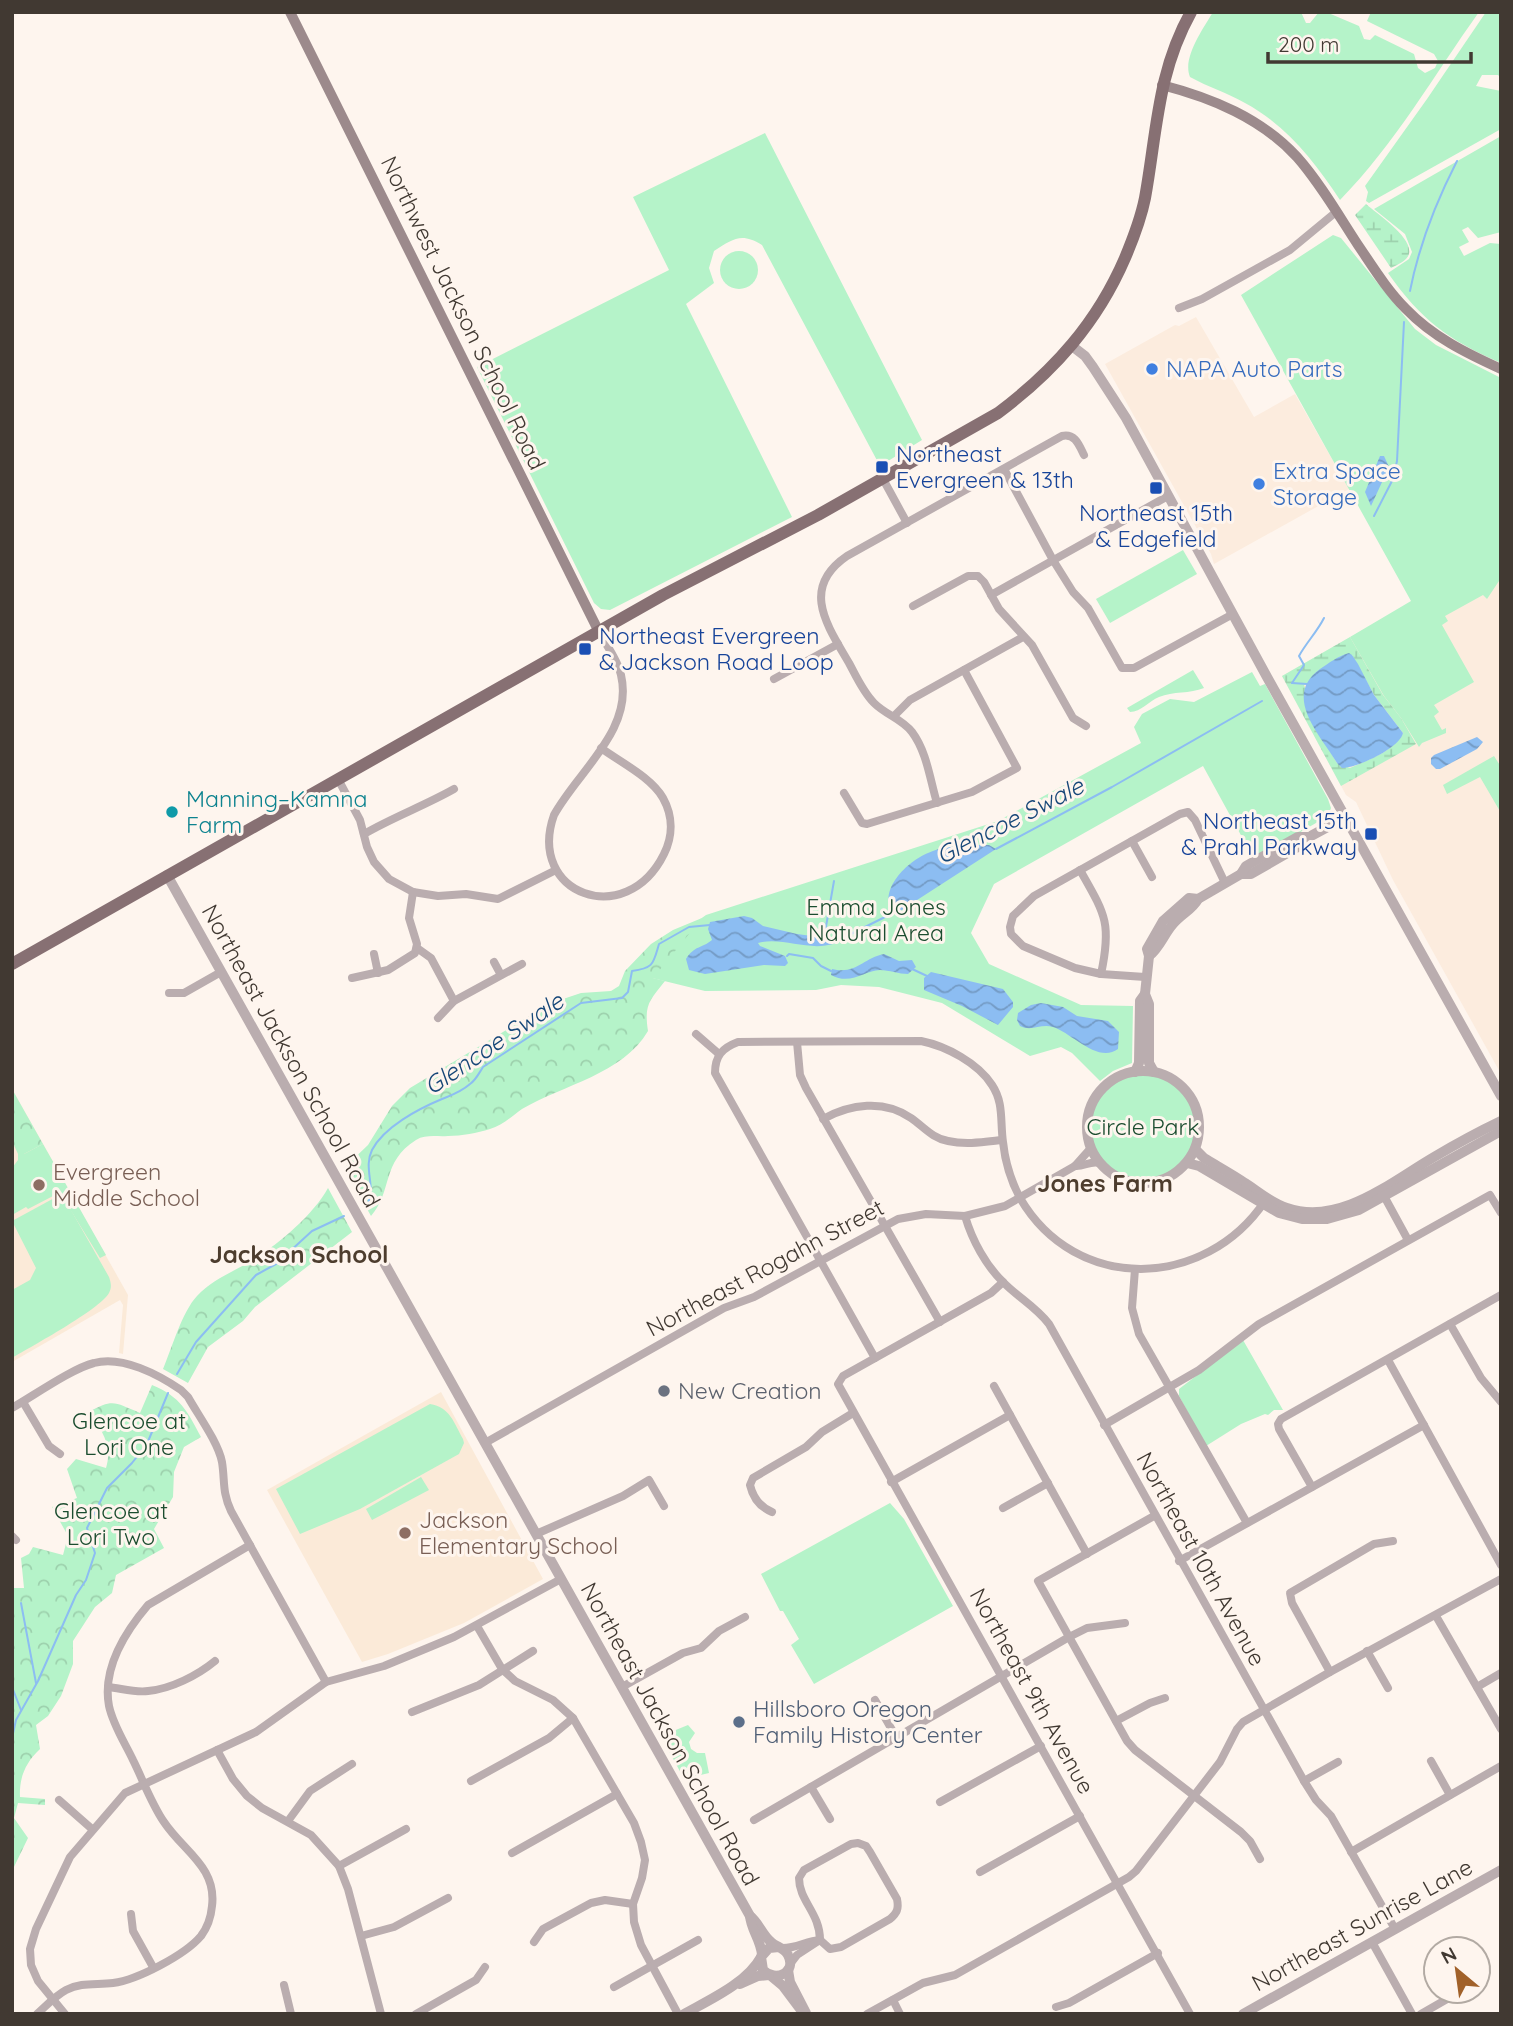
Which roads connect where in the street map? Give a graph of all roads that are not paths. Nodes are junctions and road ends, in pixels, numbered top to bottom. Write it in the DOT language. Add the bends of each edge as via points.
graph roads {
  1 [pos="290,12"];
  2 [pos="1191,12"];
  3 [pos="1162,85"];
  4 [pos="1336,212"];
  5 [pos="1179,308"];
  6 [pos="1072,346"];
  7 [pos="1501,369"];
  8 [pos="1084,455"];
  9 [pos="1004,469"];
  10 [pos="883,479"];
  11 [pos="1168,496"];
  12 [pos="907,523"];
  13 [pos="1053,560"];
  14 [pos="990,595"];
  15 [pos="914,606"];
  16 [pos="1233,614"];
  17 [pos="599,632"];
  18 [pos="1023,637"];
  19 [pos="838,644"];
  20 [pos="964,670"];
  21 [pos="774,679"];
  22 [pos="894,716"];
  23 [pos="1086,726"];
  24 [pos="601,748"];
  25 [pos="338,779"];
  26 [pos="454,789"];
  27 [pos="844,793"];
  28 [pos="937,803"];
  29 [pos="1346,817"];
  30 [pos="364,834"];
  31 [pos="1132,841"];
  32 [pos="556,870"];
  33 [pos="1080,870"];
  34 [pos="167,875"];
  35 [pos="1152,877"];
  36 [pos="1225,883"];
  37 [pos="413,892"];
  38 [pos="419,951"];
  39 [pos="374,954"];
  40 [pos="494,962"];
  41 [pos="12,964"];
  42 [pos="522,964"];
  43 [pos="221,972"];
  44 [pos="378,973"];
  45 [pos="1101,974"];
  46 [pos="501,975"];
  47 [pos="1145,977"];
  48 [pos="352,978"];
  49 [pos="169,993"];
  50 [pos="1145,994"];
  51 [pos="454,1001"];
  52 [pos="438,1018"];
  53 [pos="696,1034"];
  54 [pos="797,1042"];
  55 [pos="719,1054"];
  56 [pos="1135,1072"];
  57 [pos="1154,1072"];
  58 [pos="1501,1096"];
  59 [pos="823,1119"];
  60 [pos="1501,1121"];
  61 [pos="1501,1131"];
  62 [pos="925,1132"];
  63 [pos="1002,1140"];
  64 [pos="919,1142"];
  65 [pos="1091,1148"];
  66 [pos="1195,1149"];
  67 [pos="1100,1163"];
  68 [pos="1186,1163"];
  69 [pos="1074,1166"];
  70 [pos="1384,1196"];
  71 [pos="1020,1198"];
  72 [pos="1264,1201"];
  73 [pos="1501,1213"];
  74 [pos="965,1216"];
  75 [pos="883,1226"];
  76 [pos="1408,1240"];
  77 [pos="820,1261"];
  78 [pos="1135,1269"];
  79 [pos="1003,1282"];
  80 [pos="1501,1295"];
  81 [pos="940,1322"];
  82 [pos="1450,1324"];
  83 [pos="875,1358"];
  84 [pos="1388,1360"];
  85 [pos="1501,1382"];
  86 [pos="994,1386"];
  87 [pos="1491,1388"];
  88 [pos="1170,1389"];
  89 [pos="23,1402"];
  90 [pos="1501,1402"];
  91 [pos="12,1408"];
  92 [pos="853,1413"];
  93 [pos="1010,1415"];
  94 [pos="1424,1425"];
  95 [pos="1104,1426"];
  96 [pos="485,1443"];
  97 [pos="60,1454"];
  98 [pos="891,1482"];
  99 [pos="1048,1483"];
  100 [pos="1312,1487"];
  101 [pos="664,1506"];
  102 [pos="1003,1508"];
  103 [pos="772,1512"];
  104 [pos="1154,1516"];
  105 [pos="1247,1523"];
  106 [pos="536,1534"];
  107 [pos="1393,1541"];
  108 [pos="250,1545"];
  109 [pos="1087,1554"];
  110 [pos="1179,1561"];
  111 [pos="1501,1565"];
  112 [pos="561,1579"];
  113 [pos="1501,1579"];
  114 [pos="1436,1616"];
  115 [pos="745,1617"];
  116 [pos="1125,1623"];
  117 [pos="477,1626"];
  118 [pos="1069,1637"];
  119 [pos="533,1651"];
  120 [pos="1367,1651"];
  121 [pos="215,1661"];
  122 [pos="502,1669"];
  123 [pos="1330,1672"];
  124 [pos="1501,1673"];
  125 [pos="1001,1676"];
  126 [pos="326,1682"];
  127 [pos="108,1687"];
  128 [pos="622,1687"];
  129 [pos="1477,1687"];
  130 [pos="1388,1688"];
  131 [pos="1165,1698"];
  132 [pos="875,1700"];
  133 [pos="1264,1709"];
  134 [pos="412,1712"];
  135 [pos="573,1718"];
  136 [pos="1116,1721"];
  137 [pos="1501,1729"];
  138 [pos="896,1737"];
  139 [pos="1041,1746"];
  140 [pos="217,1750"];
  141 [pos="1431,1761"];
  142 [pos="1338,1762"];
  143 [pos="352,1764"];
  144 [pos="1501,1766"];
  145 [pos="471,1781"];
  146 [pos="1304,1781"];
  147 [pos="144,1784"];
  148 [pos="811,1787"];
  149 [pos="617,1794"];
  150 [pos="1450,1795"];
  151 [pos="1194,1796"];
  152 [pos="59,1800"];
  153 [pos="940,1802"];
  154 [pos="1080,1816"];
  155 [pos="830,1819"];
  156 [pos="754,1820"];
  157 [pos="288,1821"];
  158 [pos="92,1829"];
  159 [pos="406,1829"];
  160 [pos="1350,1852"];
  161 [pos="512,1853"];
  162 [pos="1260,1859"];
  163 [pos="339,1867"];
  164 [pos="1501,1870"];
  165 [pos="980,1872"];
  166 [pos="1117,1884"];
  167 [pos="448,1898"];
  168 [pos="633,1904"];
  169 [pos="131,1914"];
  170 [pos="750,1916"];
  171 [pos="1395,1929"];
  172 [pos="360,1937"];
  173 [pos="698,1940"];
  174 [pos="820,1940"];
  175 [pos="534,1942"];
  176 [pos="1372,1942"];
  177 [pos="780,1948"];
  178 [pos="1158,1953"];
  179 [pos="762,1956"];
  180 [pos="651,1965"];
  181 [pos="153,1967"];
  182 [pos="485,1967"];
  183 [pos="789,1967"];
  184 [pos="770,1975"];
  185 [pos="284,1985"];
  186 [pos="733,1986"];
  187 [pos="614,1987"];
  188 [pos="52,2000"];
  189 [pos="892,2000"];
  190 [pos="1437,2005"];
  191 [pos="1056,2007"];
  192 [pos="37,2014"];
  193 [pos="65,2014"];
  194 [pos="290,2014"];
  195 [pos="381,2014"];
  196 [pos="416,2014"];
  197 [pos="678,2014"];
  198 [pos="684,2014"];
  199 [pos="805,2014"];
  200 [pos="867,2014"];
  201 [pos="900,2014"];
  202 [pos="1190,2014"];
  203 [pos="1243,2014"];
  204 [pos="1412,2014"];
  205 [pos="1421,2014"];
  1 -- 17 [label="main road, Northwest Jackson School Road"];
  2 -- 3 [label="main road"];
  3 -- 4 [label="main road" via="1216,102 1266,131 1297,158"];
  3 -- 6 [label="main road" via="1138,223 1117,277"];
  4 -- 5 [label="street" via="1290,250"];
  4 -- 7 [label="main road" via="1414,317 1454,346"];
  6 -- 10 [label="main road" via="998,413"];
  6 -- 11 [label="street" via="1106,385"];
  8 -- 9 [label="street" via="1066,435"];
  9 -- 12 [label="street"];
  9 -- 13 [label="street"];
  10 -- 12 [label="street"];
  10 -- 17 [label="main road"];
  11 -- 13 [label="street"];
  11 -- 16 [label="street"];
  12 -- 19 [label="street" via="847,556 828,573 820,603"];
  13 -- 14 [label="street"];
  13 -- 16 [label="street" via="1125,669"];
  14 -- 15 [label="street" via="978,576 968,576"];
  14 -- 18 [label="street"];
  16 -- 29 [label="street"];
  17 -- 24 [label="street" via="621,671 624,690 616,726"];
  17 -- 25 [label="main road"];
  18 -- 20 [label="street"];
  18 -- 23 [label="street" via="1073,718"];
  19 -- 21 [label="street"];
  19 -- 22 [label="street" via="866,693"];
  20 -- 22 [label="street" via="910,700"];
  20 -- 28 [label="street" via="1017,768 982,788"];
  22 -- 28 [label="street" via="921,747"];
  24 -- 32 [label="street" via="548,830 548,849"];
  24 -- 32 [label="street" via="662,796 671,827 670,843 651,874 624,894 588,894"];
  25 -- 30 [label="street"];
  25 -- 34 [label="main road"];
  26 -- 30 [label="street"];
  27 -- 28 [label="street" via="862,823"];
  29 -- 36 [label="street" via="1251,874"];
  29 -- 58 [label="street"];
  30 -- 37 [label="street" via="371,857 382,872"];
  31 -- 33 [label="street"];
  31 -- 35 [label="street"];
  31 -- 36 [label="street" via="1188,812"];
  32 -- 37 [label="street" via="498,899"];
  33 -- 45 [label="street" via="1108,928"];
  33 -- 45 [label="street" via="1022,905 1013,916 1011,934 1023,946"];
  34 -- 41 [label="main road"];
  34 -- 43 [label="street, Northeast Jackson School Road"];
  36 -- 47 [label="street" via="1198,899 1189,898 1169,913 1147,948"];
  37 -- 38 [label="street" via="409,918"];
  38 -- 44 [label="street"];
  38 -- 51 [label="street" via="429,956"];
  39 -- 44 [label="street"];
  40 -- 46 [label="street"];
  42 -- 46 [label="street"];
  43 -- 49 [label="street" via="184,993"];
  43 -- 96 [label="street, Northeast Jackson School Road"];
  44 -- 48 [label="street"];
  45 -- 47 [label="street"];
  46 -- 51 [label="street"];
  47 -- 50 [label="street"];
  50 -- 56 [label="street" via="1140,1000"];
  50 -- 57 [label="street" via="1149,1063"];
  51 -- 52 [label="street"];
  53 -- 55 [label="street"];
  54 -- 55 [label="street" via="738,1042"];
  54 -- 59 [label="street" via="800,1075"];
  54 -- 63 [label="street" via="921,1041 942,1046 994,1087 1002,1111"];
  55 -- 77 [label="street" via="715,1073"];
  56 -- 57 [label="street"];
  56 -- 65 [label="street" via="1112,1082 1095,1100 1088,1123"];
  57 -- 66 [label="street" via="1178,1083 1191,1098 1199,1123"];
  59 -- 62 [label="street" via="854,1106 870,1105 910,1118"];
  59 -- 75 [label="street"];
  60 -- 72 [label="street" via="1348,1206 1309,1212"];
  61 -- 70 [label="street"];
  62 -- 63 [label="street" via="968,1144"];
  62 -- 64 [label="street"];
  63 -- 71 [label="street"];
  65 -- 67 [label="street"];
  65 -- 69 [label="street, Northeast Rogahn Street"];
  66 -- 68 [label="street"];
  66 -- 72 [label="street"];
  67 -- 68 [label="street" via="1121,1178 1140,1183 1166,1179"];
  67 -- 69 [label="street, Northeast Rogahn Street"];
  68 -- 72 [label="street"];
  69 -- 71 [label="street, Northeast Rogahn Street"];
  70 -- 72 [label="street" via="1353,1212 1318,1219 1295,1218"];
  70 -- 76 [label="street"];
  71 -- 74 [label="street, Northeast Rogahn Street"];
  71 -- 78 [label="street" via="1065,1246 1099,1262"];
  72 -- 78 [label="street" via="1230,1240 1205,1255 1173,1266"];
  73 -- 76 [label="street" via="1490,1195"];
  74 -- 75 [label="street, Northeast Rogahn Street" via="914,1215"];
  74 -- 79 [label="street, Northeast 10th Avenue" via="978,1247"];
  75 -- 77 [label="street, Northeast Rogahn Street"];
  75 -- 81 [label="street"];
  76 -- 88 [label="street" via="1259,1324"];
  77 -- 83 [label="street"];
  77 -- 96 [label="street, Northeast Rogahn Street" via="724,1308"];
  78 -- 88 [label="street" via="1134,1322"];
  79 -- 81 [label="street"];
  79 -- 95 [label="street, Northeast 10th Avenue" via="1049,1324"];
  80 -- 82 [label="street"];
  81 -- 83 [label="street"];
  82 -- 84 [label="street"];
  82 -- 87 [label="street"];
  83 -- 92 [label="street, Northeast 9th Avenue" via="840,1379 839,1388"];
  84 -- 94 [label="street"];
  84 -- 100 [label="street" via="1278,1424"];
  85 -- 87 [label="street"];
  86 -- 93 [label="street"];
  87 -- 90 [label="street"];
  88 -- 95 [label="street"];
  88 -- 105 [label="street"];
  89 -- 91 [label="street"];
  89 -- 97 [label="street" via="49,1446"];
  89 -- 108 [label="street" via="94,1363 127,1364 167,1382 188,1397 215,1446 222,1461 224,1496"];
  92 -- 98 [label="street, Northeast 9th Avenue"];
  92 -- 103 [label="street" via="753,1478 753,1494"];
  93 -- 98 [label="street"];
  93 -- 99 [label="street"];
  94 -- 100 [label="street"];
  94 -- 111 [label="street"];
  95 -- 104 [label="street, Northeast 10th Avenue"];
  96 -- 106 [label="street, Northeast Jackson School Road"];
  98 -- 125 [label="street, Northeast 9th Avenue"];
  99 -- 102 [label="street"];
  99 -- 109 [label="street"];
  100 -- 105 [label="street"];
  101 -- 106 [label="street" via="649,1480"];
  104 -- 109 [label="street"];
  104 -- 110 [label="street, Northeast 10th Avenue"];
  105 -- 110 [label="street"];
  106 -- 112 [label="street, Northeast Jackson School Road"];
  107 -- 123 [label="street" via="1374,1544 1290,1593"];
  108 -- 126 [label="street"];
  108 -- 127 [label="street" via="148,1605 114,1658"];
  109 -- 118 [label="street" via="1038,1581"];
  110 -- 133 [label="street, Northeast 10th Avenue"];
  112 -- 117 [label="street"];
  112 -- 128 [label="street, Northeast Jackson School Road"];
  113 -- 114 [label="street"];
  114 -- 120 [label="street"];
  114 -- 129 [label="street"];
  115 -- 128 [label="street" via="719,1631 701,1648"];
  116 -- 118 [label="street" via="1087,1628"];
  117 -- 122 [label="street"];
  117 -- 126 [label="street" via="384,1666"];
  118 -- 125 [label="street"];
  118 -- 136 [label="street"];
  119 -- 122 [label="street"];
  120 -- 123 [label="street"];
  120 -- 130 [label="street"];
  121 -- 127 [label="street" via="170,1686 147,1692"];
  122 -- 134 [label="street" via="479,1685"];
  122 -- 135 [label="street"];
  123 -- 133 [label="street"];
  124 -- 129 [label="street"];
  125 -- 138 [label="street"];
  125 -- 139 [label="street, Northeast 9th Avenue"];
  126 -- 140 [label="street" via="256,1732"];
  127 -- 147 [label="street" via="109,1707"];
  128 -- 170 [label="street, Northeast Jackson School Road"];
  129 -- 137 [label="street"];
  131 -- 136 [label="street"];
  132 -- 138 [label="street"];
  133 -- 146 [label="street, Northeast 10th Avenue"];
  133 -- 151 [label="street" via="1237,1728 1220,1762"];
  135 -- 145 [label="street" via="549,1738"];
  135 -- 149 [label="street"];
  136 -- 151 [label="street" via="1135,1749"];
  138 -- 148 [label="street"];
  139 -- 153 [label="street"];
  139 -- 154 [label="street, Northeast 9th Avenue"];
  140 -- 147 [label="street"];
  140 -- 157 [label="street" via="247,1796"];
  141 -- 150 [label="street"];
  142 -- 146 [label="street"];
  143 -- 157 [label="street" via="310,1791"];
  144 -- 150 [label="street"];
  146 -- 160 [label="street, Northeast 10th Avenue" via="1331,1816"];
  147 -- 158 [label="street" via="125,1793"];
  147 -- 181 [label="street" via="162,1820 208,1874 213,1891 212,1910 202,1934"];
  148 -- 155 [label="street"];
  148 -- 156 [label="street"];
  149 -- 161 [label="street"];
  149 -- 168 [label="street" via="634,1823 645,1860"];
  150 -- 160 [label="street"];
  151 -- 162 [label="street" via="1241,1832"];
  151 -- 166 [label="street" via="1136,1871"];
  152 -- 158 [label="street"];
  154 -- 165 [label="street"];
  154 -- 166 [label="street, Northeast 9th Avenue"];
  157 -- 163 [label="street" via="311,1835"];
  158 -- 188 [label="street" via="61,1872 30,1949 31,1965"];
  159 -- 163 [label="street"];
  160 -- 171 [label="street, Northeast 10th Avenue"];
  163 -- 172 [label="street"];
  164 -- 171 [label="street, Northeast Sunrise Lane"];
  166 -- 178 [label="street, Northeast 9th Avenue"];
  166 -- 189 [label="street" via="955,1975 923,1983"];
  167 -- 172 [label="street" via="394,1927"];
  168 -- 175 [label="street" via="591,1902 543,1929"];
  168 -- 180 [label="street" via="634,1922"];
  169 -- 181 [label="street" via="133,1931"];
  170 -- 177 [label="street, Northeast Jackson School Road"];
  170 -- 179 [label="street, Northeast Jackson School Road"];
  171 -- 176 [label="street, Northeast Sunrise Lane"];
  172 -- 195 [label="street"];
  173 -- 180 [label="street"];
  174 -- 174 [label="street" via="836,1949 896,1914 897,1899 862,1844 851,1844 801,1874 800,1889 818,1923"];
  174 -- 177 [label="street"];
  174 -- 183 [label="street" via="797,1955"];
  176 -- 203 [label="street, Northeast Sunrise Lane"];
  176 -- 204 [label="street"];
  177 -- 179 [label="street" via="769,1948"];
  177 -- 183 [label="street" via="788,1955"];
  178 -- 191 [label="street"];
  178 -- 202 [label="street, Northeast 9th Avenue"];
  179 -- 184 [label="street" via="763,1970"];
  179 -- 186 [label="street"];
  180 -- 187 [label="street"];
  180 -- 197 [label="street"];
  181 -- 188 [label="street" via="131,1979 83,1984"];
  182 -- 196 [label="street" via="476,1980"];
  183 -- 184 [label="street" via="780,1976"];
  183 -- 199 [label="street" via="790,1982"];
  184 -- 186 [label="street"];
  184 -- 199 [label="street"];
  185 -- 194 [label="street"];
  186 -- 198 [label="street"];
  188 -- 192 [label="street"];
  188 -- 193 [label="street"];
  189 -- 200 [label="street"];
  189 -- 201 [label="street"];
  190 -- 205 [label="street"];
}
